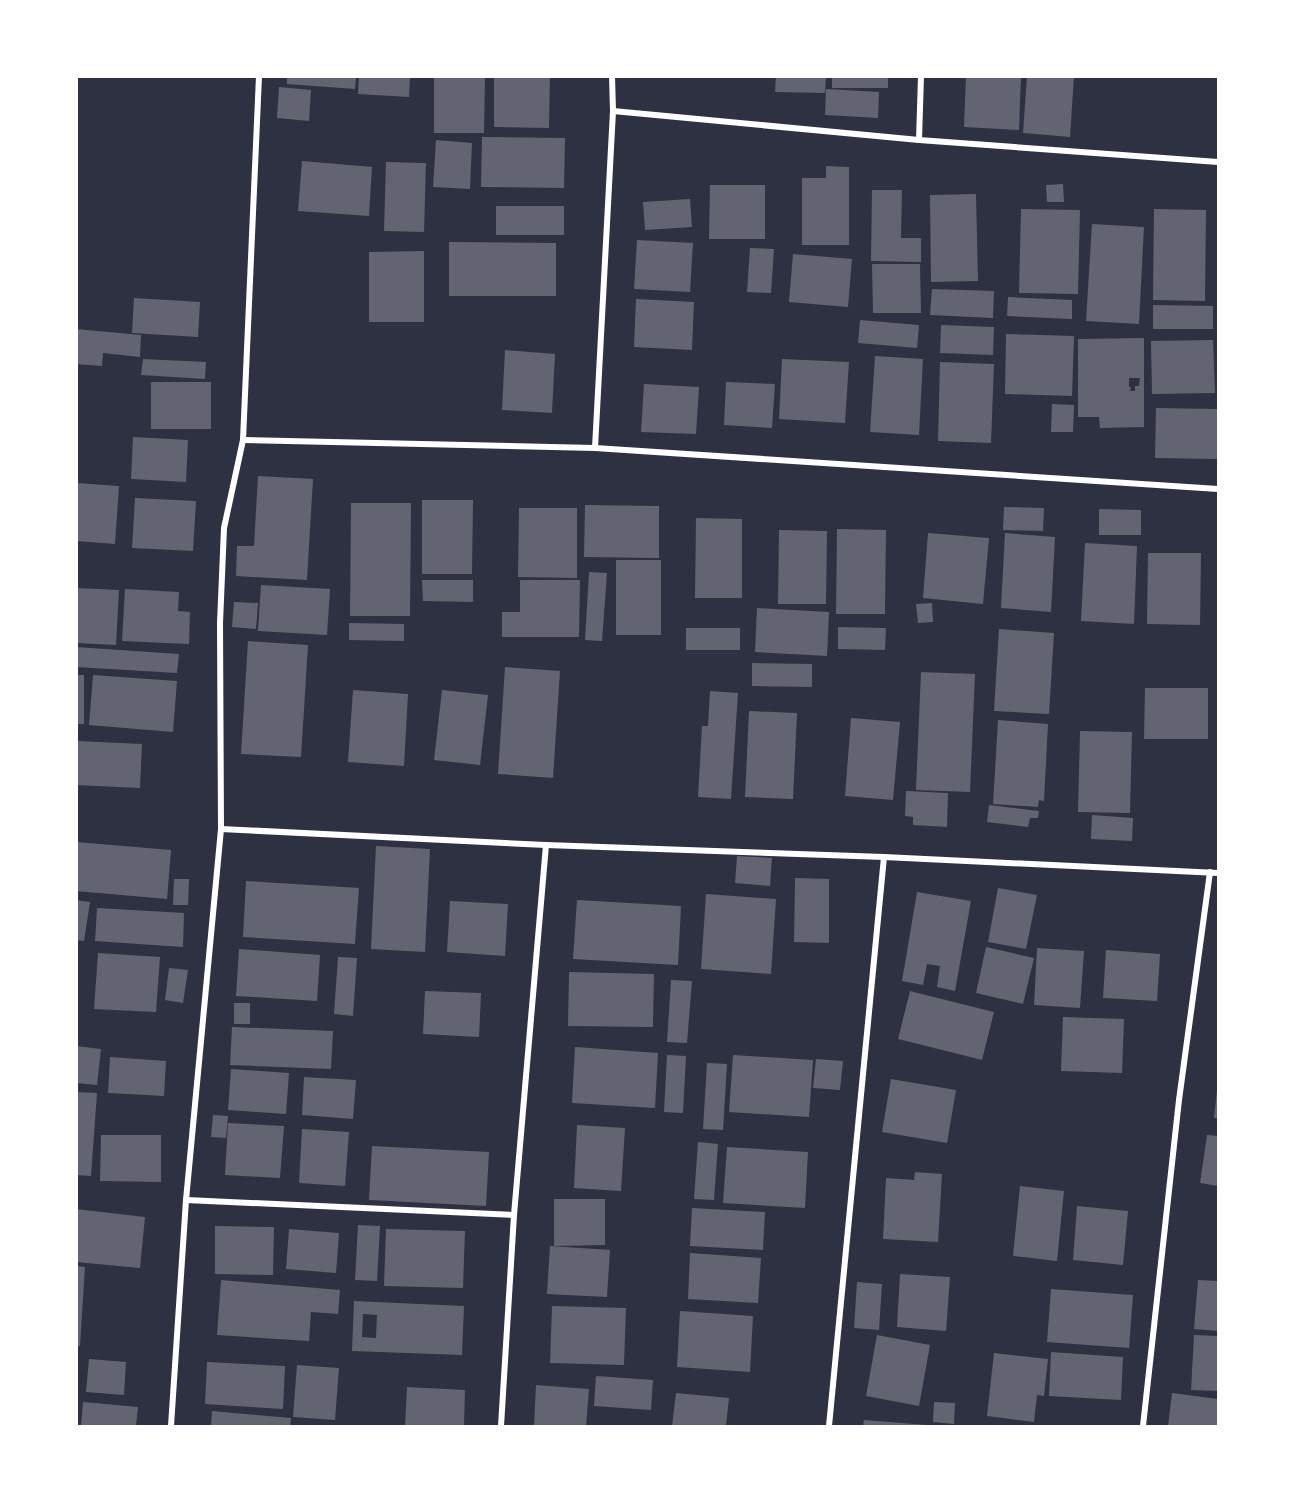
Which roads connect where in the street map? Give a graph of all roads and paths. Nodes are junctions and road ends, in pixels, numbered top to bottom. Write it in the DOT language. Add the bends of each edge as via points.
graph roads {
  1 [pos="259,76"];
  2 [pos="612,76"];
  3 [pos="921,76"];
  4 [pos="613,111"];
  5 [pos="919,140"];
  6 [pos="1218,162"];
  7 [pos="243,440"];
  8 [pos="595,448"];
  9 [pos="1218,489"];
  10 [pos="220,830"];
  11 [pos="546,845"];
  12 [pos="884,857"];
  13 [pos="1210,872"];
  14 [pos="1218,873"];
  15 [pos="186,1200"];
  16 [pos="514,1215"];
  17 [pos="171,1426"];
  18 [pos="501,1426"];
  19 [pos="829,1426"];
  20 [pos="1143,1426"];
  1 -- 7 [label="street"];
  2 -- 4 [label="street"];
  3 -- 5 [label="street"];
  4 -- 5 [label="street"];
  4 -- 8 [label="street"];
  5 -- 6 [label="street"];
  7 -- 8 [label="street"];
  7 -- 10 [label="street" via="224,528"];
  8 -- 9 [label="street"];
  10 -- 11 [label="street"];
  10 -- 15 [label="street"];
  11 -- 12 [label="street"];
  11 -- 16 [label="street"];
  12 -- 13 [label="street"];
  12 -- 19 [label="street"];
  13 -- 14 [label="street"];
  13 -- 20 [label="street" via="1179,1100"];
  15 -- 16 [label="street"];
  15 -- 17 [label="street"];
  16 -- 18 [label="street"];
}
